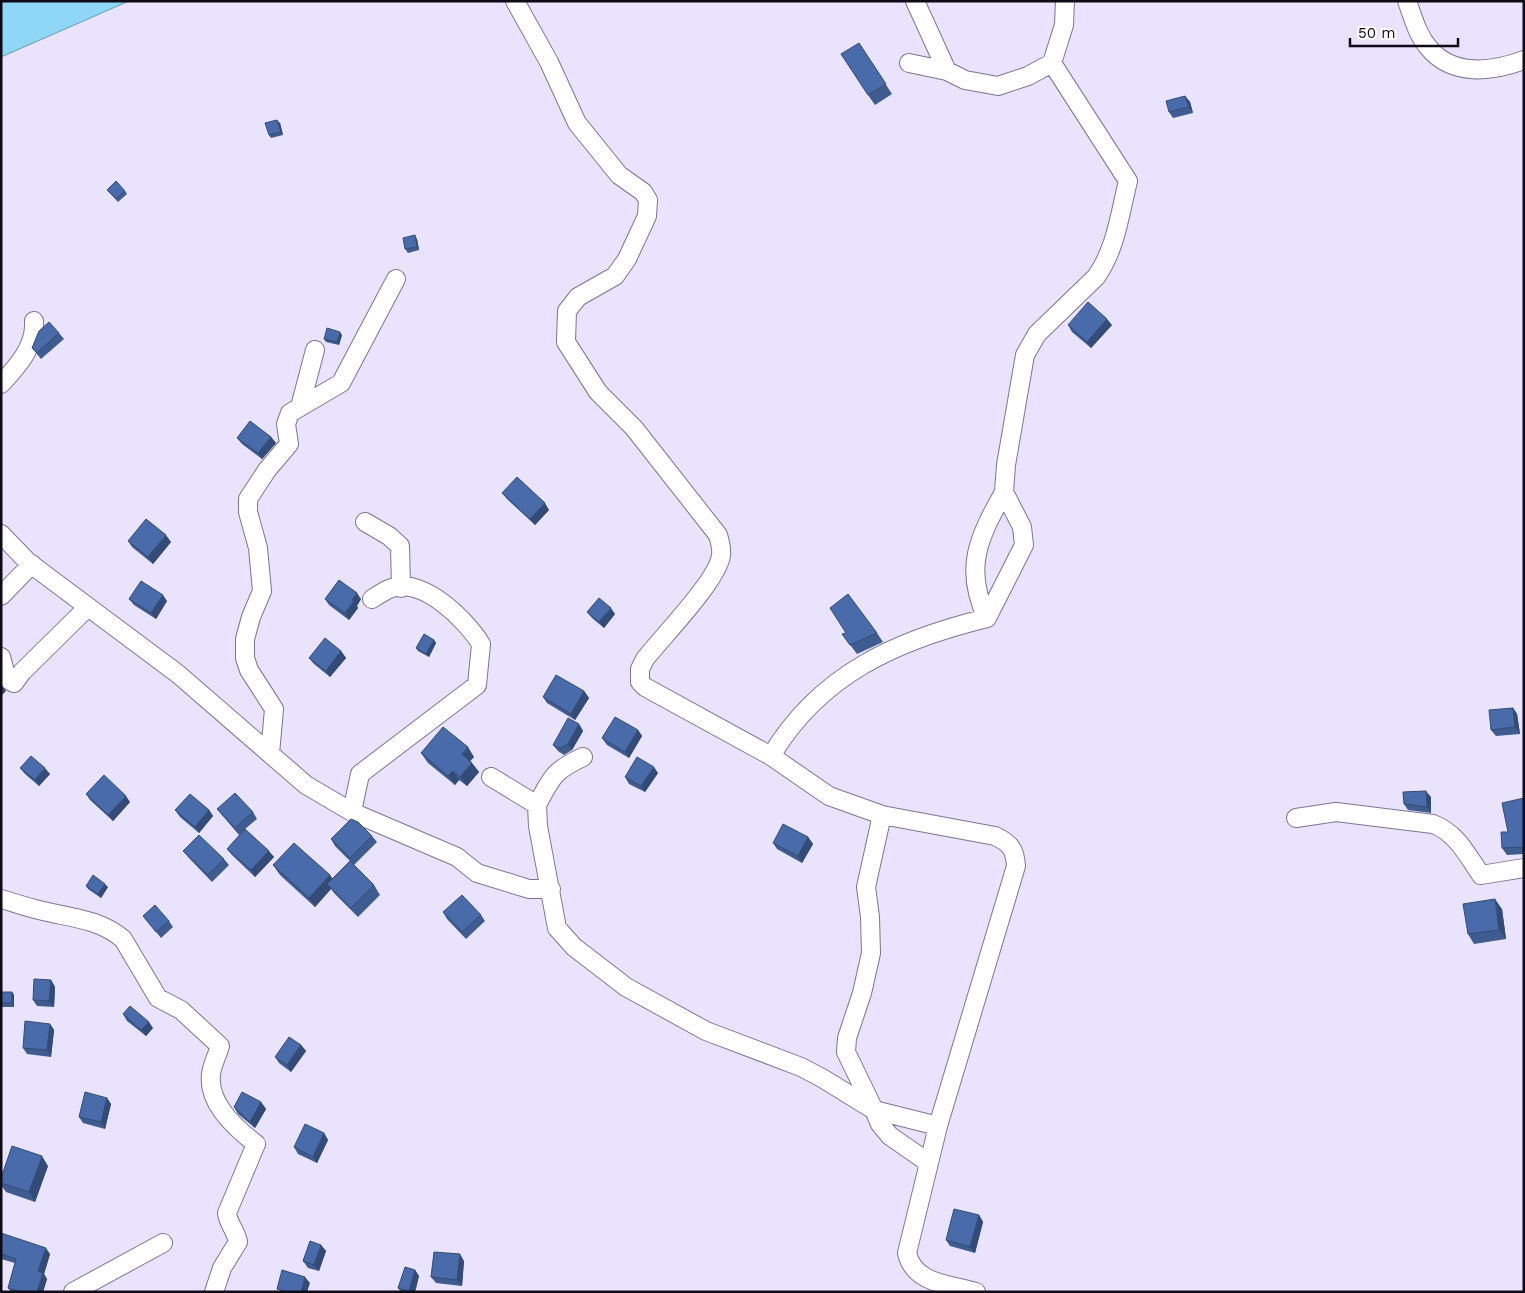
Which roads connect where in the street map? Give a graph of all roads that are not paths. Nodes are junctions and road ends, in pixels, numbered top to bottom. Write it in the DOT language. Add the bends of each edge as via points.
graph roads {
  1 [pos="514,1"];
  2 [pos="915,1"];
  3 [pos="1065,1"];
  4 [pos="1407,1"];
  5 [pos="1524,60"];
  6 [pos="909,63"];
  7 [pos="1052,63"];
  8 [pos="947,71"];
  9 [pos="396,279"];
  10 [pos="34,321"];
  11 [pos="315,350"];
  12 [pos="1,384"];
  13 [pos="300,407"];
  14 [pos="1004,492"];
  15 [pos="365,522"];
  16 [pos="1,534"];
  17 [pos="32,564"];
  18 [pos="401,588"];
  19 [pos="1,596"];
  20 [pos="372,599"];
  21 [pos="88,607"];
  22 [pos="987,618"];
  23 [pos="1,657"];
  24 [pos="270,754"];
  25 [pos="771,756"];
  26 [pos="583,757"];
  27 [pos="491,777"];
  28 [pos="537,805"];
  29 [pos="352,812"];
  30 [pos="882,815"];
  31 [pos="1296,818"];
  32 [pos="1524,868"];
  33 [pos="551,889"];
  34 [pos="1,899"];
  35 [pos="874,1110"];
  36 [pos="938,1126"];
  37 [pos="929,1163"];
  38 [pos="163,1243"];
  39 [pos="73,1292"];
  40 [pos="214,1292"];
  41 [pos="976,1292"];
  1 -- 25 [label="street" via="549,62 577,123 619,176 643,192 648,200 647,216 627,259 615,276 578,297 568,311 566,342 598,392 652,449 714,529 721,545 721,556 701,592 645,659 640,668 640,682"];
  2 -- 8 [label="street"];
  3 -- 7 [label="street" via="1064,25"];
  4 -- 5 [label="street" via="1428,48 1453,66 1482,71"];
  6 -- 8 [label="street"];
  7 -- 8 [label="street" via="1028,76 998,86 965,80"];
  7 -- 14 [label="street" via="1128,181 1104,266 1037,334 1025,355"];
  9 -- 13 [label="street" via="341,383"];
  10 -- 12 [label="street" via="35,331 24,357"];
  11 -- 13 [label="street"];
  13 -- 24 [label="street" via="290,413 286,424 289,444 248,499 248,512 258,548 262,591 245,639 245,658 274,709"];
  14 -- 22 [label="street" via="985,527 975,573 974,586"];
  14 -- 22 [label="street" via="1022,527 1024,545"];
  15 -- 18 [label="street" via="390,536 400,546"];
  16 -- 17 [label="street"];
  17 -- 19 [label="street"];
  17 -- 21 [label="street"];
  18 -- 20 [label="street" via="391,588"];
  18 -- 29 [label="street" via="414,588 438,600 471,628 481,644 477,685 360,774"];
  21 -- 23 [label="street" via="14,683 7,679"];
  21 -- 24 [label="street" via="178,674"];
  22 -- 25 [label="street" via="941,629 903,643 845,675 800,716"];
  24 -- 29 [label="street" via="306,786"];
  25 -- 30 [label="street" via="829,796"];
  26 -- 28 [label="street" via="561,768"];
  27 -- 28 [label="street"];
  28 -- 33 [label="street"];
  29 -- 33 [label="street" via="458,857 477,873 530,889"];
  30 -- 35 [label="street" via="866,887 871,953 846,1052"];
  30 -- 36 [label="street" via="995,836 1008,842 1015,852 1016,866"];
  31 -- 32 [label="street" via="1336,812 1433,824 1447,829 1481,875"];
  33 -- 35 [label="street" via="557,928 604,972 706,1031 801,1067"];
  34 -- 40 [label="street" via="78,917 116,933 123,939 158,998 181,1010 220,1046 212,1070 211,1087 218,1106 256,1144 227,1213 238,1242 222,1268"];
  35 -- 36 [label="street"];
  35 -- 37 [label="street" via="890,1136"];
  36 -- 37 [label="street"];
  37 -- 41 [label="street" via="907,1253 910,1265 924,1278"];
  38 -- 39 [label="street"];
}
